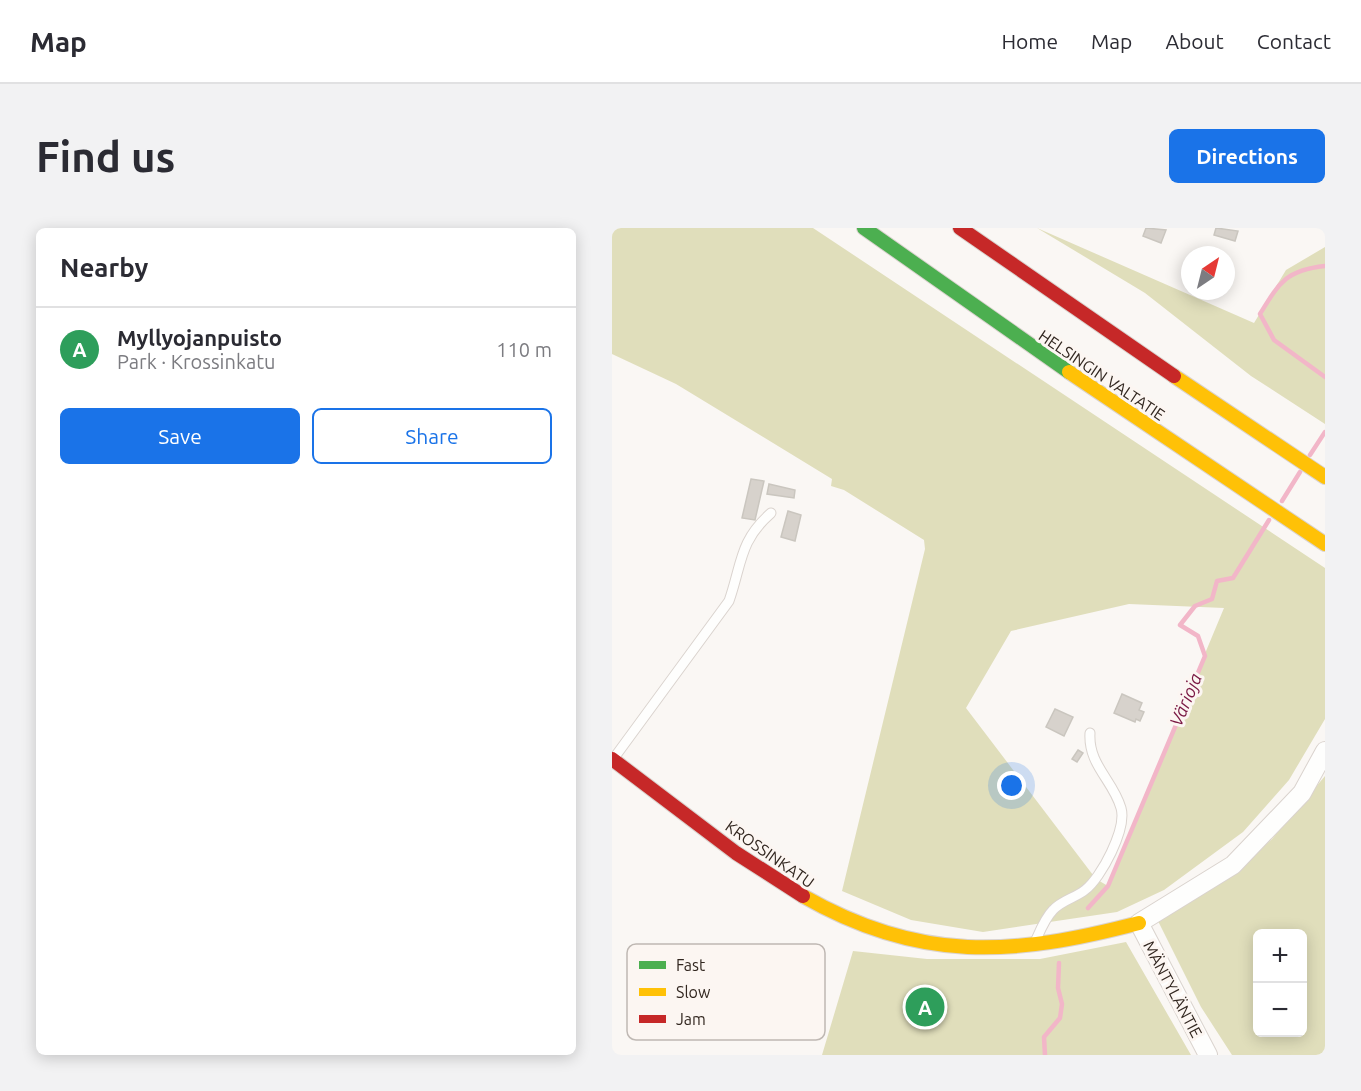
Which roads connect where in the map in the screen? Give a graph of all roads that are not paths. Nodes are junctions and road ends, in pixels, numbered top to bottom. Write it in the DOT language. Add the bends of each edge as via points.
graph roads {
  1 [pos="864,228"];
  2 [pos="960,228"];
  3 [pos="1325,477"];
  4 [pos="771,513"];
  5 [pos="1325,544"];
  6 [pos="1090,733"];
  7 [pos="1325,751"];
  8 [pos="612,759"];
  9 [pos="1139,923"];
  10 [pos="1032,946"];
  11 [pos="1208,1055"];
  1 -- 5 [label="main road, HELSINGIN VALTATIE" via="1125,411"];
  2 -- 3 [label="main road"];
  4 -- 8 [label="lane" via="746,542 729,602"];
  6 -- 10 [label="lane" via="1092,758 1118,801 1121,823 1096,879 1051,912"];
  7 -- 9 [label="street" via="1302,793 1233,865"];
  8 -- 10 [label="main road, KROSSINKATU" via="777,882 815,905 914,941 971,949"];
  9 -- 10 [label="main road, KROSSINKATU"];
  9 -- 11 [label="street, MÄNTYLÄNTIE"];
}
